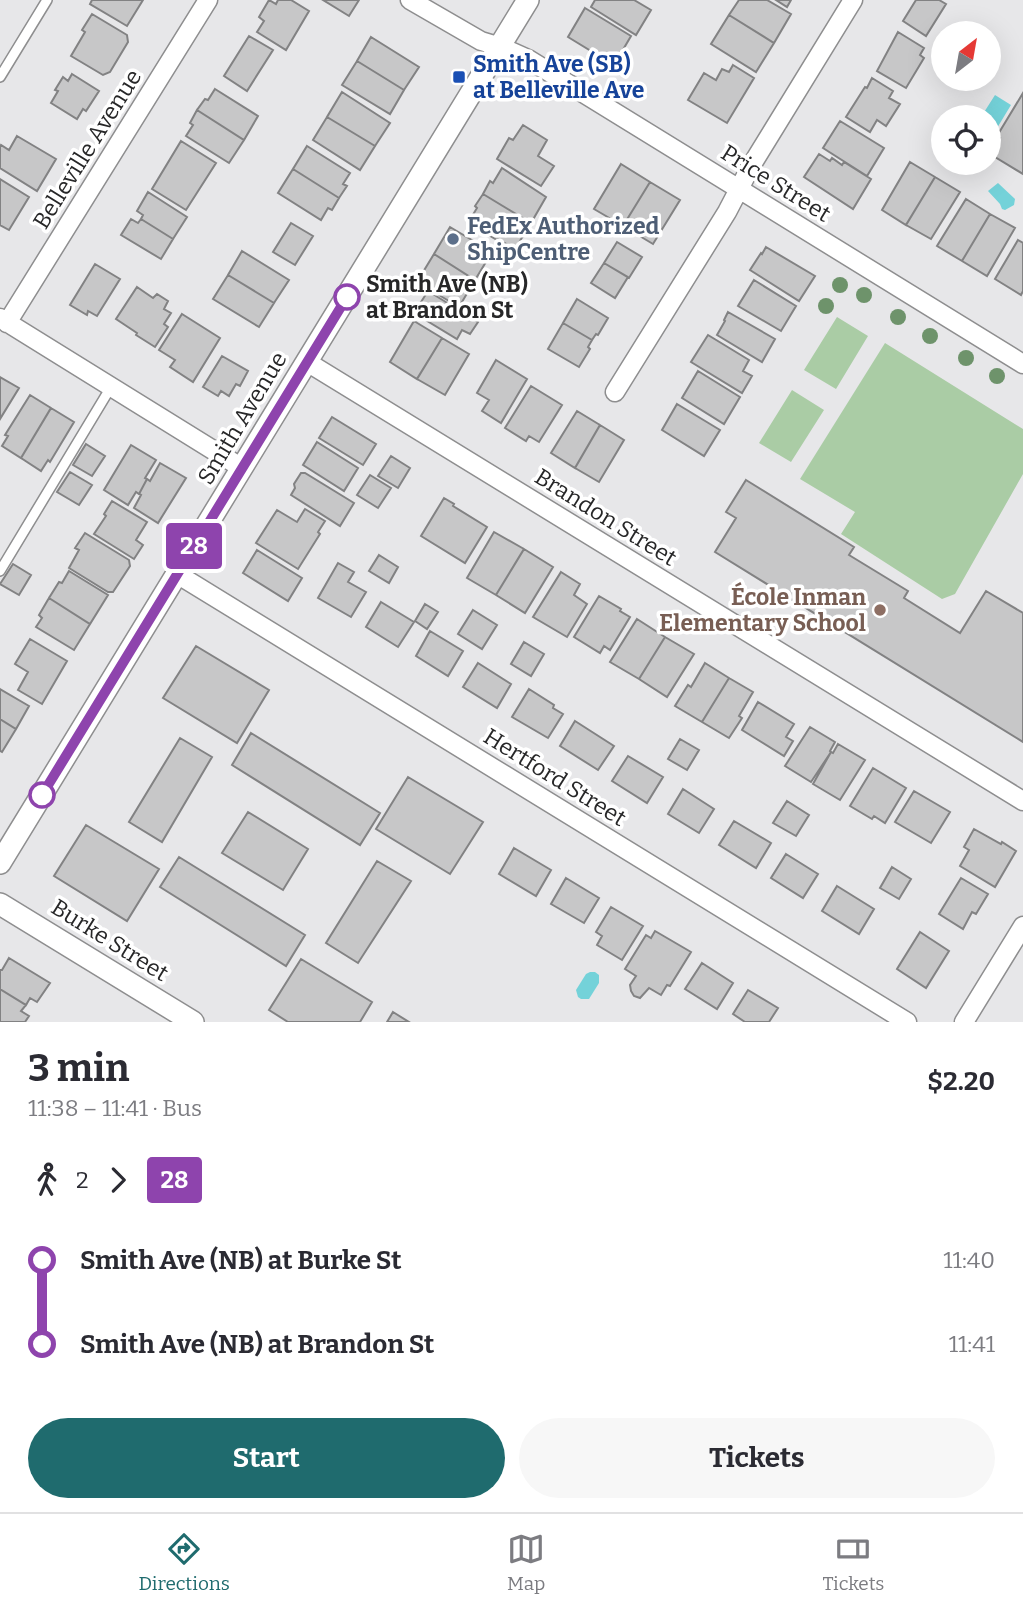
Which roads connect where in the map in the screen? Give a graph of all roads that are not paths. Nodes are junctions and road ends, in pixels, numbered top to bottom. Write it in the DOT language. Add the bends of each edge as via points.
graph roads {
  1 [pos="47,0"];
  2 [pos="208,0"];
  3 [pos="410,0"];
  4 [pos="528,0"];
  5 [pos="853,0"];
  6 [pos="501,47"];
  7 [pos="0,77"];
  8 [pos="739,190"];
  9 [pos="4,321"];
  10 [pos="307,362"];
  11 [pos="1023,364"];
  12 [pos="111,387"];
  13 [pos="615,392"];
  14 [pos="242,468"];
  15 [pos="0,571"];
  16 [pos="177,574"];
  17 [pos="1023,801"];
  18 [pos="0,863"];
  19 [pos="0,904"];
  20 [pos="1023,926"];
  21 [pos="1018,945"];
  22 [pos="193,1022"];
  23 [pos="907,1022"];
  24 [pos="964,1022"];
  1 -- 7 [label="lane"];
  2 -- 9 [label="street, Belleville Avenue"];
  3 -- 6 [label="street" via="472,37"];
  4 -- 6 [label="street, Smith Avenue"];
  5 -- 8 [label="street"];
  6 -- 8 [label="street, Price Street" via="528,59"];
  6 -- 10 [label="street, Smith Avenue"];
  8 -- 11 [label="street, Price Street"];
  8 -- 13 [label="street"];
  9 -- 12 [label="street"];
  10 -- 14 [label="street, Smith Avenue"];
  10 -- 17 [label="street, Brandon Street"];
  12 -- 14 [label="street"];
  12 -- 15 [label="lane"];
  14 -- 16 [label="street, Smith Avenue"];
  16 -- 18 [label="street, Smith Avenue"];
  16 -- 23 [label="street, Hertford Street"];
  19 -- 22 [label="street, Burke Street"];
  20 -- 21 [label="street"];
  21 -- 24 [label="street"];
}
